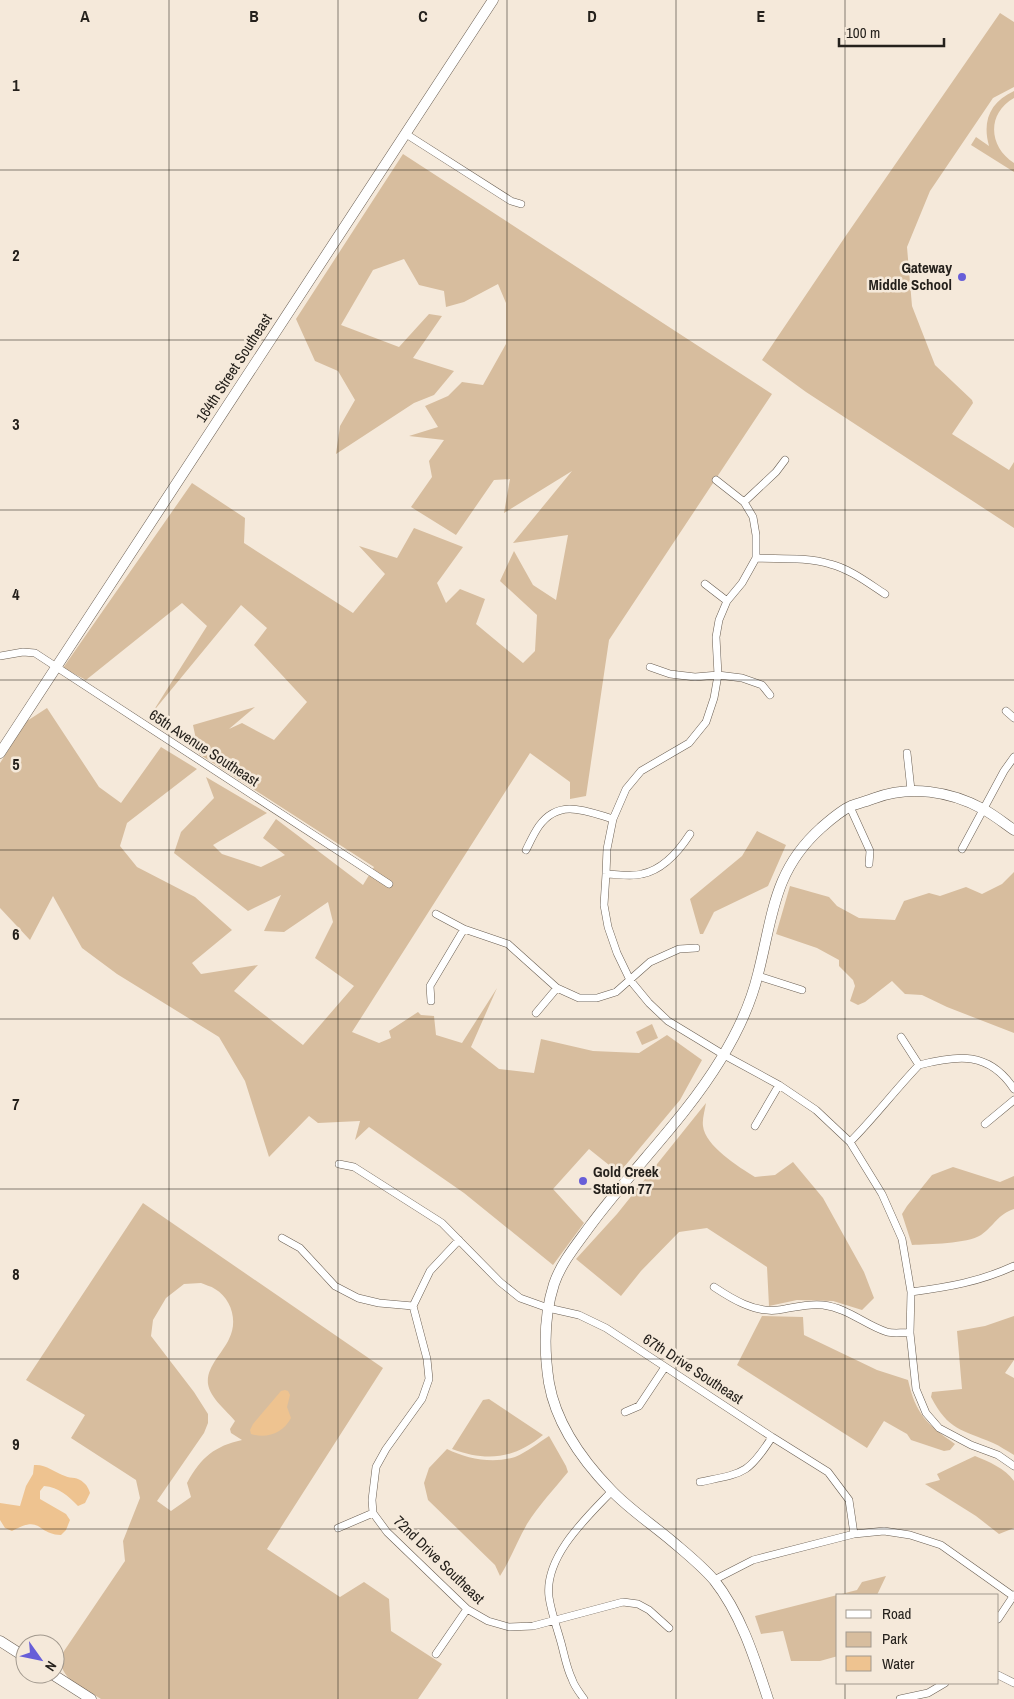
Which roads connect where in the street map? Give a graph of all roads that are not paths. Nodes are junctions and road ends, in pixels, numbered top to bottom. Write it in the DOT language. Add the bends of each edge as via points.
graph roads {
  1 [pos="493,0"];
  2 [pos="406,134"];
  3 [pos="521,204"];
  4 [pos="785,460"];
  5 [pos="716,480"];
  6 [pos="744,502"];
  7 [pos="756,558"];
  8 [pos="705,584"];
  9 [pos="885,594"];
  10 [pos="726,601"];
  11 [pos="0,656"];
  12 [pos="650,667"];
  13 [pos="56,668"];
  14 [pos="718,676"];
  15 [pos="770,695"];
  16 [pos="1006,711"];
  17 [pos="1014,718"];
  18 [pos="0,753"];
  19 [pos="907,753"];
  20 [pos="1014,757"];
  21 [pos="911,790"];
  22 [pos="850,807"];
  23 [pos="983,809"];
  24 [pos="613,819"];
  25 [pos="1014,830"];
  26 [pos="690,834"];
  27 [pos="962,849"];
  28 [pos="526,850"];
  29 [pos="869,864"];
  30 [pos="606,874"];
  31 [pos="389,884"];
  32 [pos="436,914"];
  33 [pos="464,929"];
  34 [pos="696,948"];
  35 [pos="758,976"];
  36 [pos="630,980"];
  37 [pos="556,988"];
  38 [pos="802,990"];
  39 [pos="431,1001"];
  40 [pos="536,1013"];
  41 [pos="900,1037"];
  42 [pos="724,1055"];
  43 [pos="919,1065"];
  44 [pos="779,1085"];
  45 [pos="1014,1089"];
  46 [pos="1014,1100"];
  47 [pos="985,1124"];
  48 [pos="755,1126"];
  49 [pos="850,1142"];
  50 [pos="339,1164"];
  51 [pos="282,1238"];
  52 [pos="459,1240"];
  53 [pos="1014,1266"];
  54 [pos="714,1287"];
  55 [pos="911,1292"];
  56 [pos="413,1306"];
  57 [pos="548,1308"];
  58 [pos="910,1332"];
  59 [pos="665,1367"];
  60 [pos="625,1412"];
  61 [pos="772,1437"];
  62 [pos="1014,1466"];
  63 [pos="700,1482"];
  64 [pos="612,1491"];
  65 [pos="374,1513"];
  66 [pos="338,1528"];
  67 [pos="854,1534"];
  68 [pos="714,1580"];
  69 [pos="1014,1595"];
  70 [pos="467,1609"];
  71 [pos="999,1618"];
  72 [pos="555,1621"];
  73 [pos="669,1628"];
  74 [pos="0,1641"];
  75 [pos="15,1651"];
  76 [pos="436,1654"];
  77 [pos="999,1676"];
  78 [pos="65,1682"];
  79 [pos="1014,1683"];
  80 [pos="943,1684"];
  81 [pos="91,1699"];
  82 [pos="584,1699"];
  83 [pos="768,1699"];
  84 [pos="900,1699"];
  1 -- 2 [label="street, 164th Street Southeast"];
  2 -- 3 [label="street" via="511,202"];
  2 -- 13 [label="street, 164th Street Southeast"];
  4 -- 6 [label="street"];
  5 -- 6 [label="street"];
  6 -- 7 [label="street" via="756,535"];
  7 -- 9 [label="street" via="831,564 853,573"];
  7 -- 10 [label="street" via="742,583"];
  8 -- 10 [label="street"];
  10 -- 14 [label="street" via="716,637"];
  11 -- 13 [label="street, 65th Avenue Southeast" via="35,653"];
  12 -- 14 [label="street" via="670,674"];
  13 -- 18 [label="street, 164th Street Southeast"];
  13 -- 31 [label="street, 65th Avenue Southeast"];
  14 -- 15 [label="street" via="742,678 762,685"];
  14 -- 24 [label="street" via="706,722 689,743 641,772 626,789"];
  16 -- 17 [label="street"];
  19 -- 21 [label="street"];
  20 -- 23 [label="street"];
  21 -- 22 [label="street" via="887,793"];
  21 -- 23 [label="street" via="948,794"];
  22 -- 29 [label="street" via="870,851"];
  22 -- 35 [label="street" via="807,840 788,868 774,904"];
  23 -- 25 [label="street"];
  23 -- 27 [label="street"];
  24 -- 28 [label="street" via="568,808 553,812 539,825"];
  24 -- 30 [label="street"];
  26 -- 30 [label="street" via="680,849 661,866 642,874"];
  30 -- 36 [label="street" via="604,904 608,927"];
  32 -- 33 [label="street"];
  33 -- 37 [label="street" via="508,944"];
  33 -- 39 [label="street" via="430,986"];
  34 -- 36 [label="street" via="679,949 650,962"];
  35 -- 38 [label="street"];
  35 -- 42 [label="street" via="741,1022"];
  36 -- 37 [label="street" via="616,992 597,998 579,998"];
  36 -- 42 [label="street" via="668,1021"];
  37 -- 40 [label="street"];
  41 -- 43 [label="street"];
  42 -- 44 [label="street"];
  42 -- 57 [label="street" via="688,1109 612,1197 573,1250 555,1280"];
  43 -- 45 [label="street" via="962,1057 980,1060 997,1070"];
  43 -- 49 [label="street"];
  44 -- 48 [label="street"];
  44 -- 49 [label="street" via="816,1110"];
  46 -- 47 [label="street"];
  49 -- 55 [label="street" via="882,1194 902,1238"];
  50 -- 52 [label="street, 67th Drive Southeast" via="354,1167 442,1223"];
  51 -- 56 [label="street" via="300,1248 335,1286 358,1298"];
  52 -- 56 [label="street" via="430,1271"];
  52 -- 57 [label="street, 67th Drive Southeast" via="509,1291"];
  53 -- 55 [label="street" via="955,1286"];
  54 -- 58 [label="street" via="755,1308 777,1310 824,1305 848,1312 888,1332"];
  55 -- 58 [label="street"];
  56 -- 65 [label="street" via="429,1379 422,1398 376,1467 372,1500"];
  57 -- 59 [label="street, 67th Drive Southeast" via="579,1315 597,1324"];
  57 -- 64 [label="street" via="546,1352 549,1386 562,1421 583,1457"];
  58 -- 62 [label="street" via="916,1389 926,1413 939,1428 998,1455"];
  59 -- 60 [label="street" via="639,1406"];
  59 -- 61 [label="street, 67th Drive Southeast"];
  61 -- 63 [label="street" via="748,1469"];
  61 -- 67 [label="street, 67th Drive Southeast" via="828,1472 849,1500"];
  64 -- 68 [label="street"];
  64 -- 72 [label="street" via="558,1556 550,1574 549,1596"];
  65 -- 66 [label="street"];
  65 -- 70 [label="street, 72nd Drive Southeast" via="387,1532"];
  67 -- 68 [label="street" via="753,1560"];
  67 -- 69 [label="street" via="884,1530 941,1545"];
  68 -- 83 [label="street" via="740,1623"];
  69 -- 71 [label="street"];
  70 -- 72 [label="street, 72nd Drive Southeast" via="488,1621 509,1627"];
  70 -- 76 [label="street"];
  72 -- 73 [label="street, 72nd Drive Southeast" via="622,1602 638,1604 649,1610"];
  72 -- 82 [label="street" via="572,1680"];
  74 -- 75 [label="street"];
  77 -- 79 [label="street"];
  78 -- 81 [label="street"];
  80 -- 84 [label="street" via="928,1693"];
}
